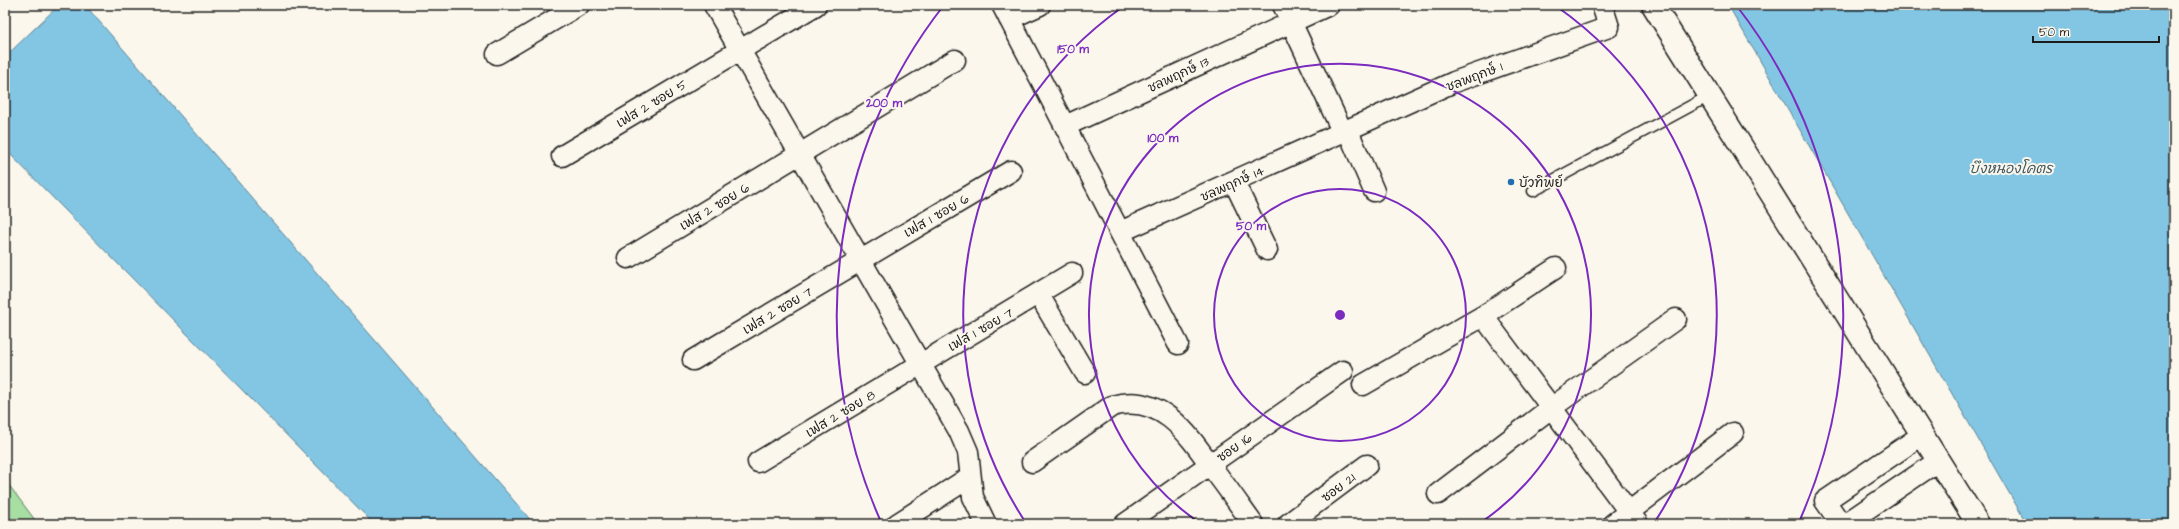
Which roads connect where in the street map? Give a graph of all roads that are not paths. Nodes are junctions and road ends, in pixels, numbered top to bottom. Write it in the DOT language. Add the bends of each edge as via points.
graph roads {
  1 [pos="579,5"];
  2 [pos="714,5"];
  3 [pos="816,5"];
  4 [pos="1040,5"];
  5 [pos="1329,5"];
  6 [pos="1602,5"];
  7 [pos="1653,5"];
  8 [pos="1006,12"];
  9 [pos="1288,13"];
  10 [pos="740,50"];
  11 [pos="497,54"];
  12 [pos="956,60"];
  13 [pos="1711,95"];
  14 [pos="1065,126"];
  15 [pos="1346,132"];
  16 [pos="800,154"];
  17 [pos="562,156"];
  18 [pos="1011,171"];
  19 [pos="1234,182"];
  20 [pos="1374,191"];
  21 [pos="1533,191"];
  22 [pos="1120,232"];
  23 [pos="1267,250"];
  24 [pos="628,258"];
  25 [pos="861,259"];
  26 [pos="1556,268"];
  27 [pos="1072,273"];
  28 [pos="1039,295"];
  29 [pos="1483,316"];
  30 [pos="1676,318"];
  31 [pos="1178,344"];
  32 [pos="693,360"];
  33 [pos="922,364"];
  34 [pos="1343,371"];
  35 [pos="1085,373"];
  36 [pos="1364,385"];
  37 [pos="1552,408"];
  38 [pos="1733,433"];
  39 [pos="1922,435"];
  40 [pos="758,462"];
  41 [pos="1032,462"];
  42 [pos="1938,462"];
  43 [pos="1210,464"];
  44 [pos="1367,465"];
  45 [pos="970,477"];
  46 [pos="1438,494"];
  47 [pos="1633,518"];
  48 [pos="897,524"];
  49 [pos="986,524"];
  50 [pos="1125,524"];
  51 [pos="1253,524"];
  52 [pos="1288,524"];
  53 [pos="1613,524"];
  54 [pos="1841,524"];
  55 [pos="1845,524"];
  56 [pos="1978,524"];
  1 -- 11 [label="street"];
  2 -- 10 [label="street"];
  3 -- 10 [label="street, เฟส 2 ซอย 5"];
  4 -- 8 [label="street"];
  5 -- 9 [label="street, ชลพฤกษ์ 13"];
  6 -- 15 [label="street, ชลพฤกษ์ 1" via="1609,27 1454,82"];
  7 -- 13 [label="street"];
  8 -- 14 [label="street"];
  9 -- 14 [label="street, ชลพฤกษ์ 13"];
  9 -- 15 [label="street"];
  10 -- 16 [label="street"];
  10 -- 17 [label="street, เฟส 2 ซอย 5"];
  12 -- 16 [label="street, เฟส 2 ซอย 6"];
  13 -- 21 [label="lane"];
  13 -- 39 [label="street"];
  14 -- 22 [label="street"];
  15 -- 19 [label="street, ชลพฤกษ์ 14"];
  15 -- 20 [label="street"];
  16 -- 24 [label="street, เฟส 2 ซอย 6"];
  16 -- 25 [label="street"];
  18 -- 25 [label="street, เฟส 1 ซอย 6"];
  19 -- 22 [label="street, ชลพฤกษ์ 14"];
  19 -- 23 [label="street"];
  22 -- 31 [label="street"];
  25 -- 32 [label="street, เฟส 2 ซอย 7"];
  25 -- 33 [label="street"];
  26 -- 29 [label="street"];
  27 -- 28 [label="street, เฟส 1 ซอย 7"];
  28 -- 33 [label="street, เฟส 1 ซอย 7"];
  28 -- 35 [label="street"];
  29 -- 36 [label="street"];
  29 -- 37 [label="street"];
  30 -- 37 [label="street"];
  33 -- 40 [label="street, เฟส 2 ซอย 8"];
  33 -- 45 [label="street" via="967,446"];
  34 -- 43 [label="street, ซอย 16"];
  37 -- 46 [label="street"];
  37 -- 47 [label="street"];
  38 -- 47 [label="street"];
  39 -- 42 [label="street"];
  39 -- 54 [label="street" via="1825,501"];
  41 -- 43 [label="street" via="1112,406 1124,403 1138,404 1163,412 1189,435"];
  42 -- 55 [label="street"];
  42 -- 56 [label="street"];
  43 -- 50 [label="street, ซอย 16"];
  43 -- 51 [label="street"];
  44 -- 52 [label="street, ซอย 21"];
  45 -- 48 [label="street"];
  45 -- 49 [label="street" via="974,497"];
  47 -- 53 [label="street"];
}
